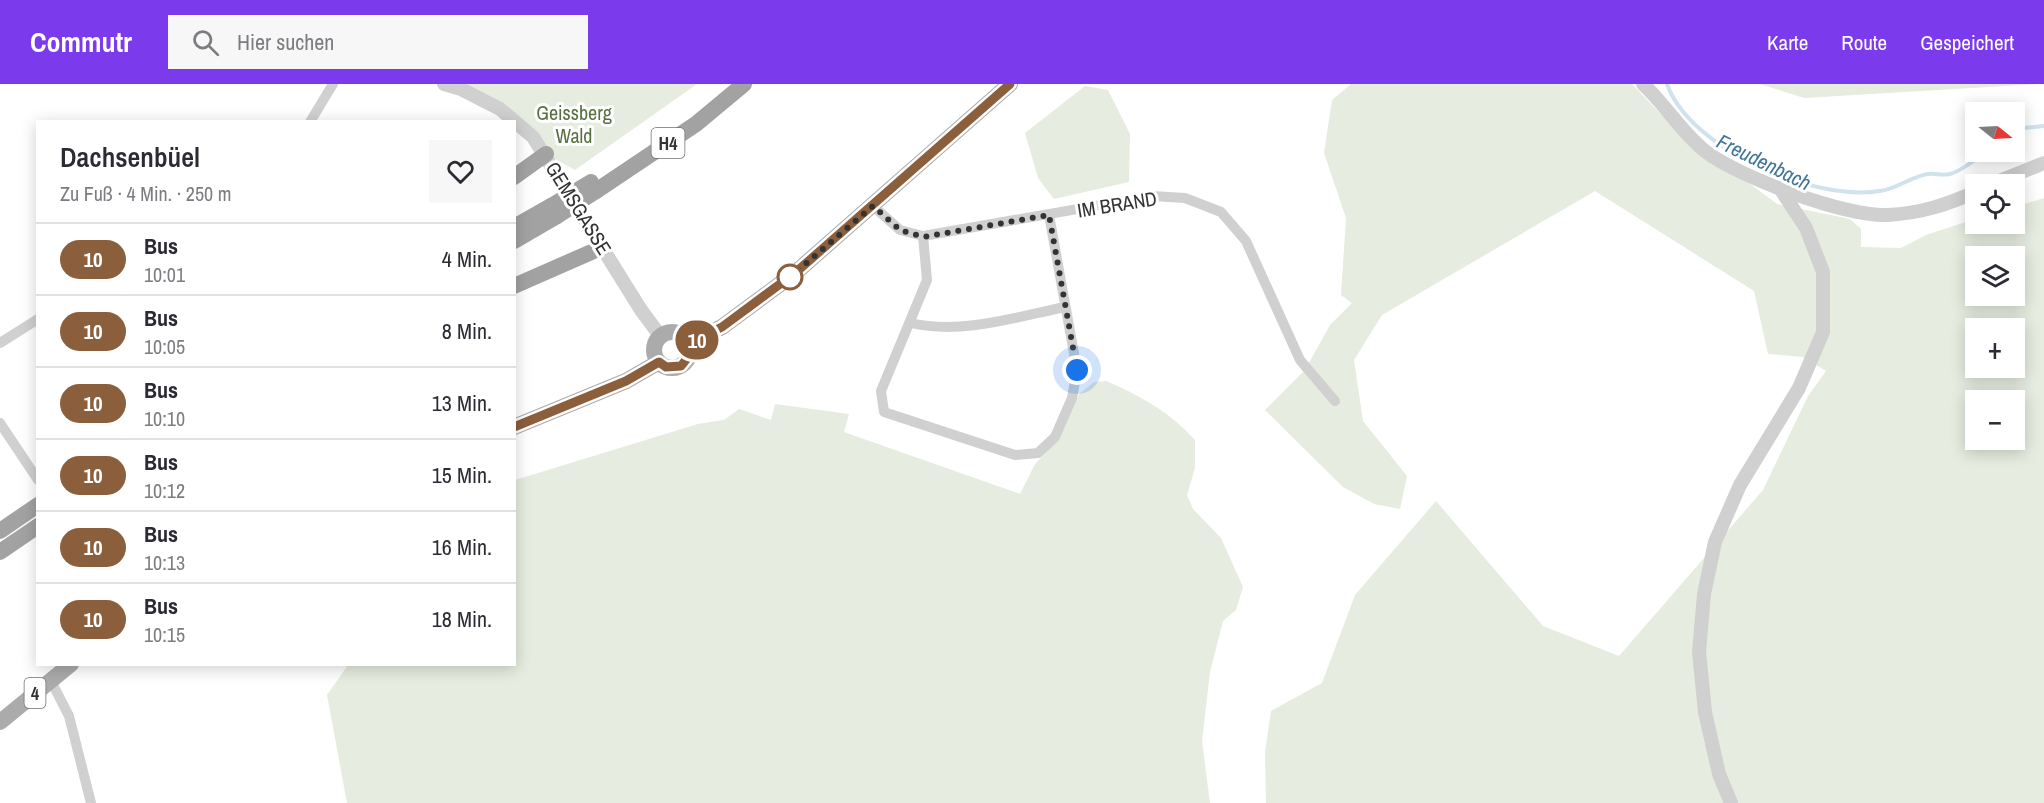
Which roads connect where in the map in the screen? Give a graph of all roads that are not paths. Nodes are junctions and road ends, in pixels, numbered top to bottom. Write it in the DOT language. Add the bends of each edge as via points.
graph roads {
  1 [pos="333,84"];
  2 [pos="444,84"];
  3 [pos="1010,84"];
  4 [pos="1643,84"];
  5 [pos="740,87"];
  6 [pos="311,120"];
  7 [pos="513,120"];
  8 [pos="516,123"];
  9 [pos="546,154"];
  10 [pos="2044,163"];
  11 [pos="2017,174"];
  12 [pos="516,176"];
  13 [pos="1781,190"];
  14 [pos="1965,197"];
  15 [pos="873,206"];
  16 [pos="554,211"];
  17 [pos="1049,215"];
  18 [pos="516,226"];
  19 [pos="923,237"];
  20 [pos="516,240"];
  21 [pos="603,247"];
  22 [pos="516,285"];
  23 [pos="1065,307"];
  24 [pos="36,320"];
  25 [pos="911,322"];
  26 [pos="661,337"];
  27 [pos="0,343"];
  28 [pos="689,343"];
  29 [pos="659,362"];
  30 [pos="1335,401"];
  31 [pos="0,423"];
  32 [pos="516,426"];
  33 [pos="35,475"];
  34 [pos="36,506"];
  35 [pos="36,527"];
  36 [pos="0,531"];
  37 [pos="0,552"];
  38 [pos="69,666"];
  39 [pos="51,681"];
  40 [pos="0,722"];
  41 [pos="91,803"];
  42 [pos="1731,803"];
  1 -- 6 [label="street"];
  2 -- 7 [label="street, GEMSGASSE" via="500,109"];
  3 -- 15 [label="main road"];
  4 -- 13 [label="street" via="1673,121 1706,152"];
  5 -- 16 [label="highway, H4, bridge" via="696,124"];
  8 -- 9 [label="street, GEMSGASSE"];
  9 -- 12 [label="highway"];
  9 -- 21 [label="street, GEMSGASSE"];
  10 -- 11 [label="street"];
  13 -- 14 [label="street" via="1839,207 1886,215 1935,209"];
  13 -- 42 [label="street" via="1806,228 1823,272 1823,332 1799,388 1740,485 1715,542 1704,594 1699,652 1705,712 1719,774"];
  15 -- 19 [label="street" via="900,230"];
  15 -- 28 [label="main road" via="747,310"];
  16 -- 18 [label="highway, H4"];
  16 -- 20 [label="highway, H4"];
  17 -- 19 [label="street, IM BRAND"];
  17 -- 23 [label="street"];
  17 -- 30 [label="street, IM BRAND" via="1152,196 1185,198 1221,212 1246,241 1300,360"];
  19 -- 25 [label="street" via="927,280"];
  21 -- 22 [label="highway"];
  21 -- 26 [label="street, GEMSGASSE"];
  23 -- 25 [label="street" via="968,326 933,328"];
  23 -- 25 [label="street" via="1077,370 1072,398 1055,437 1038,453 1015,455 884,412 881,391"];
  24 -- 27 [label="street"];
  26 -- 28 [label="main road" via="676,333"];
  26 -- 29 [label="main road" via="655,346"];
  28 -- 29 [label="main road" via="689,356 681,366 666,367"];
  29 -- 32 [label="main road" via="626,381"];
  31 -- 33 [label="street"];
  34 -- 36 [label="highway"];
  35 -- 37 [label="highway"];
  38 -- 39 [label="main road, 4"];
  39 -- 40 [label="main road, 4"];
  39 -- 41 [label="street" via="69,716"];
}
